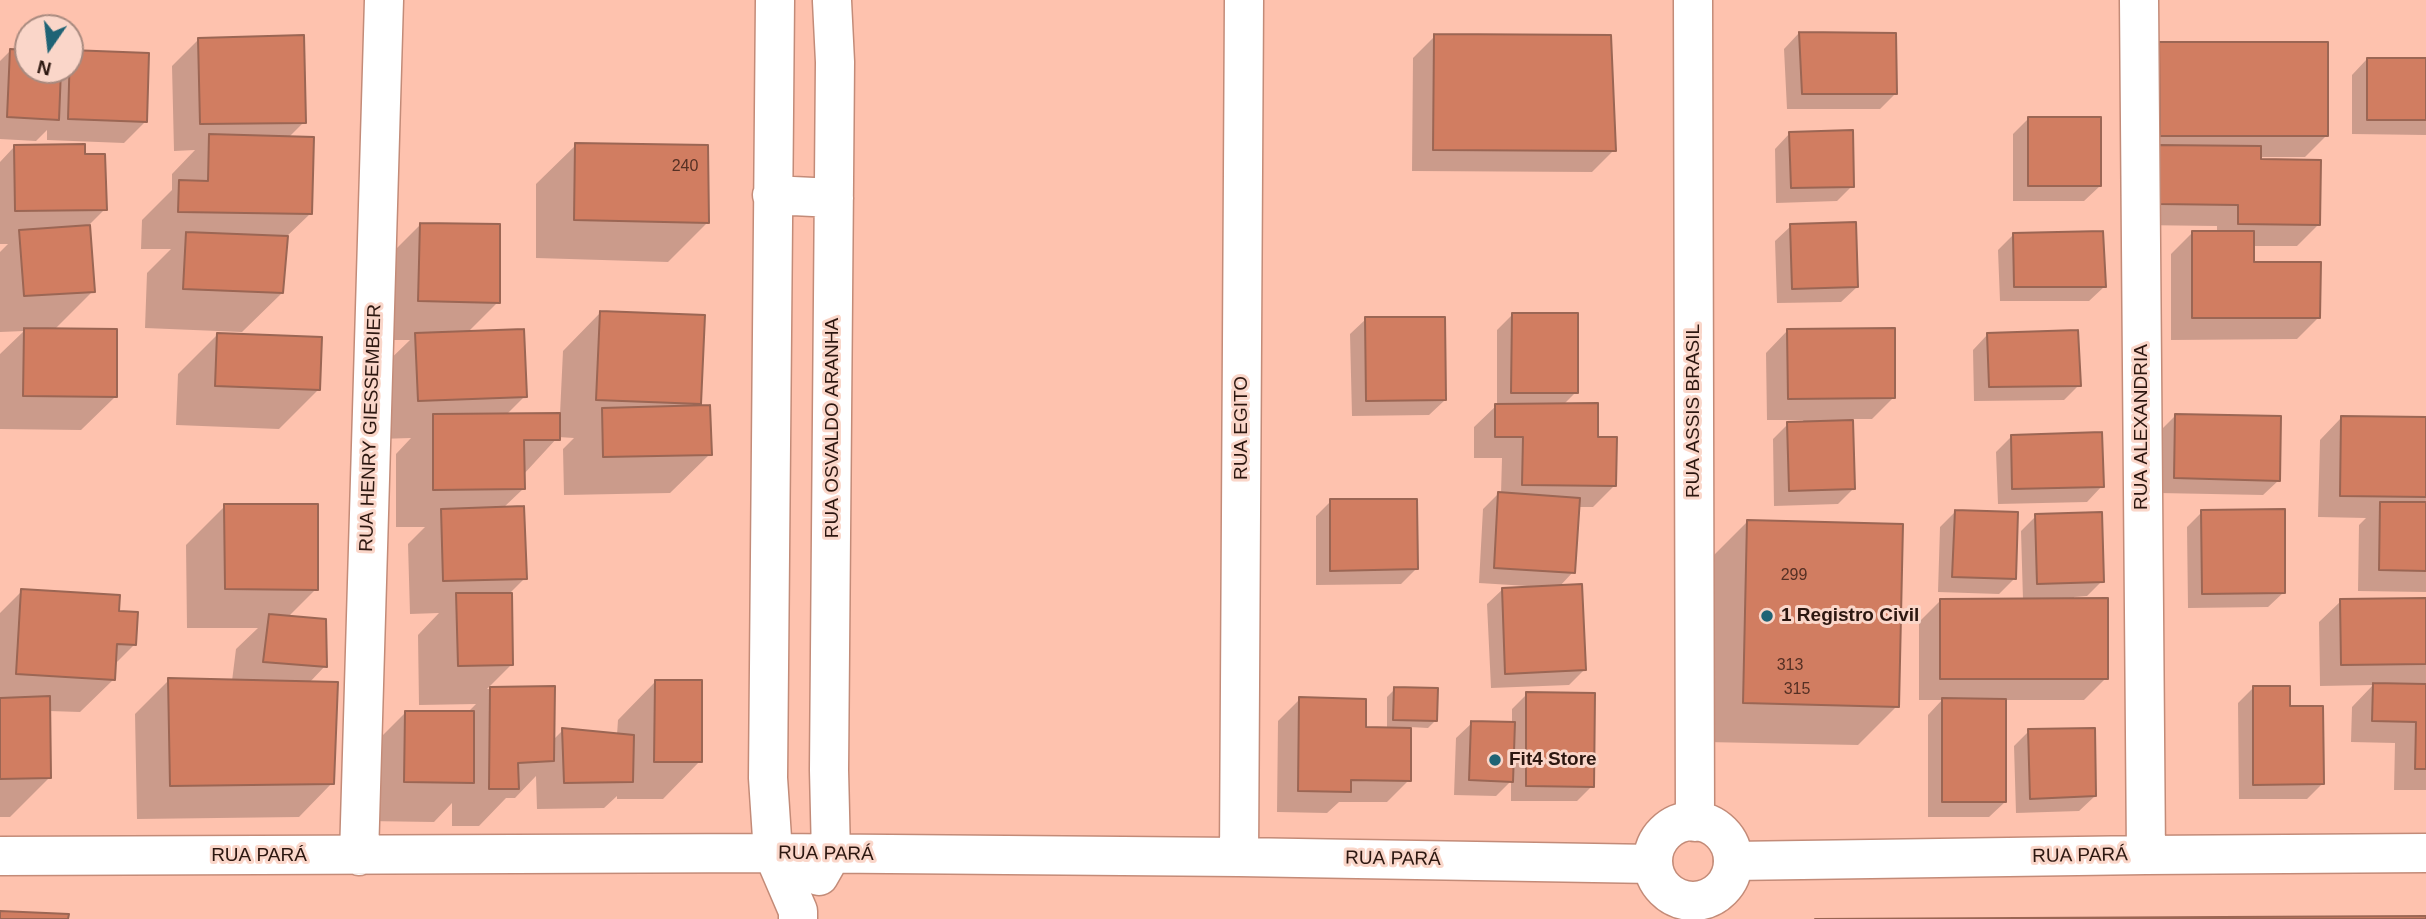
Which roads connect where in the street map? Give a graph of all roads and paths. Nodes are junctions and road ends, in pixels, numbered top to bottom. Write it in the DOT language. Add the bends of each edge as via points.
graph roads {
  1 [pos="384,0"];
  2 [pos="775,0"];
  3 [pos="832,0"];
  4 [pos="1244,0"];
  5 [pos="1693,0"];
  6 [pos="2139,0"];
  7 [pos="772,195"];
  8 [pos="834,198"];
  9 [pos="772,427"];
  10 [pos="833,431"];
  11 [pos="769,639"];
  12 [pos="831,639"];
  13 [pos="1695,822"];
  14 [pos="773,853"];
  15 [pos="2426,853"];
  16 [pos="831,855"];
  17 [pos="2146,855"];
  18 [pos="0,856"];
  19 [pos="359,856"];
  20 [pos="1239,857"];
  21 [pos="1733,861"];
  22 [pos="1653,864"];
  23 [pos="1696,910"];
  24 [pos="798,915"];
  1 -- 19 [label="street, RUA HENRY GIESSEMBIER"];
  2 -- 3 [label="street" via="793,9 814,9"];
  2 -- 7 [label="street"];
  3 -- 8 [label="street, RUA OSVALDO ARANHA"];
  4 -- 20 [label="street, RUA EGITO"];
  5 -- 13 [label="street, RUA ASSIS BRASIL"];
  6 -- 17 [label="street, RUA ALEXANDRIA"];
  7 -- 8 [label="street"];
  7 -- 9 [label="street"];
  8 -- 10 [label="street, RUA OSVALDO ARANHA"];
  9 -- 10 [label="street"];
  9 -- 11 [label="street"];
  10 -- 12 [label="street, RUA OSVALDO ARANHA"];
  11 -- 12 [label="street"];
  11 -- 14 [label="street" via="768,778"];
  12 -- 16 [label="street, RUA OSVALDO ARANHA"];
  13 -- 21 [label="street" via="1718,829 1730,843"];
  13 -- 22 [label="street" via="1668,829 1656,843"];
  14 -- 16 [label="street, RUA PARÁ"];
  14 -- 19 [label="street, RUA PARÁ"];
  14 -- 24 [label="street"];
  15 -- 17 [label="street, RUA PARÁ"];
  16 -- 20 [label="street, RUA PARÁ"];
  16 -- 24 [label="street"];
  17 -- 21 [label="street, RUA PARÁ"];
  18 -- 19 [label="street, RUA PARÁ"];
  20 -- 22 [label="street, RUA PARÁ"];
  21 -- 23 [label="street" via="1730,879"];
  22 -- 23 [label="street" via="1667,893"];
}
